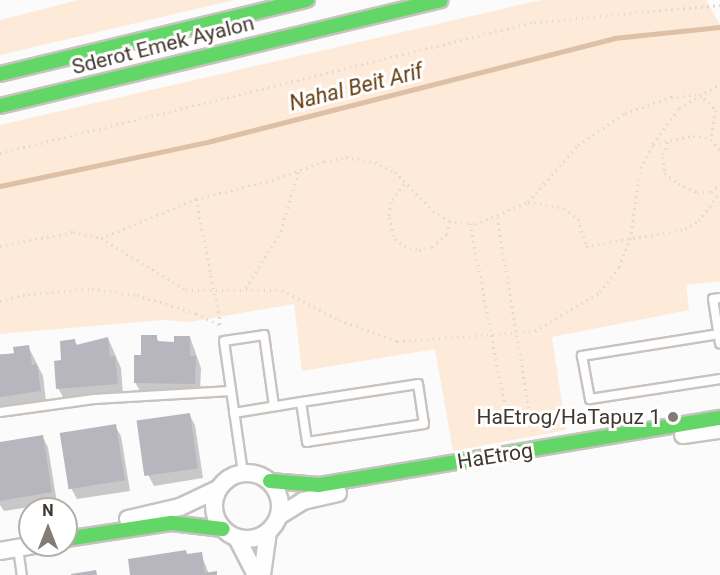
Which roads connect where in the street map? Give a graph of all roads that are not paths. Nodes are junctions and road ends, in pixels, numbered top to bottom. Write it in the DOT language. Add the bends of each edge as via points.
graph roads {
  1 [pos="308,0"];
  2 [pos="440,0"];
  3 [pos="0,74"];
  4 [pos="0,106"];
  5 [pos="720,298"];
  6 [pos="719,338"];
  7 [pos="720,379"];
  8 [pos="231,391"];
  9 [pos="301,402"];
  10 [pos="274,406"];
  11 [pos="0,412"];
  12 [pos="234,413"];
  13 [pos="720,418"];
  14 [pos="720,430"];
  15 [pos="243,473"];
  16 [pos="270,481"];
  17 [pos="218,489"];
  18 [pos="279,516"];
  19 [pos="78,527"];
  20 [pos="268,532"];
  21 [pos="230,533"];
  22 [pos="18,537"];
  23 [pos="78,538"];
  24 [pos="0,540"];
  25 [pos="18,547"];
  26 [pos="0,551"];
  27 [pos="24,557"];
  28 [pos="22,575"];
  29 [pos="256,575"];
  30 [pos="262,575"];
  1 -- 3 [label="main road, Sderot Emek Ayalon"];
  2 -- 4 [label="main road, Sderot Emek Ayalon"];
  5 -- 6 [label="lane" via="713,299"];
  6 -- 7 [label="lane" via="582,356 590,399"];
  8 -- 10 [label="lane" via="224,340 264,335"];
  8 -- 11 [label="lane" via="94,399"];
  8 -- 12 [label="lane"];
  9 -- 9 [label="lane" via="418,384 424,424 307,442"];
  9 -- 10 [label="lane"];
  10 -- 12 [label="lane"];
  12 -- 15 [label="lane"];
  13 -- 16 [label="main road, HaEtrog" via="318,485"];
  14 -- 18 [label="street, HaEtrog" via="322,495"];
  15 -- 16 [label="street" via="257,474"];
  15 -- 17 [label="street" via="226,480"];
  16 -- 18 [label="street" via="280,496"];
  17 -- 19 [label="street" via="163,512"];
  17 -- 21 [label="street" via="214,510"];
  18 -- 20 [label="street"];
  20 -- 21 [label="street" via="256,538"];
  20 -- 30 [label="street"];
  21 -- 23 [label="main road" via="171,523"];
  21 -- 29 [label="street"];
  22 -- 24 [label="street"];
  25 -- 26 [label="street"];
  27 -- 28 [label="lane"];
}
